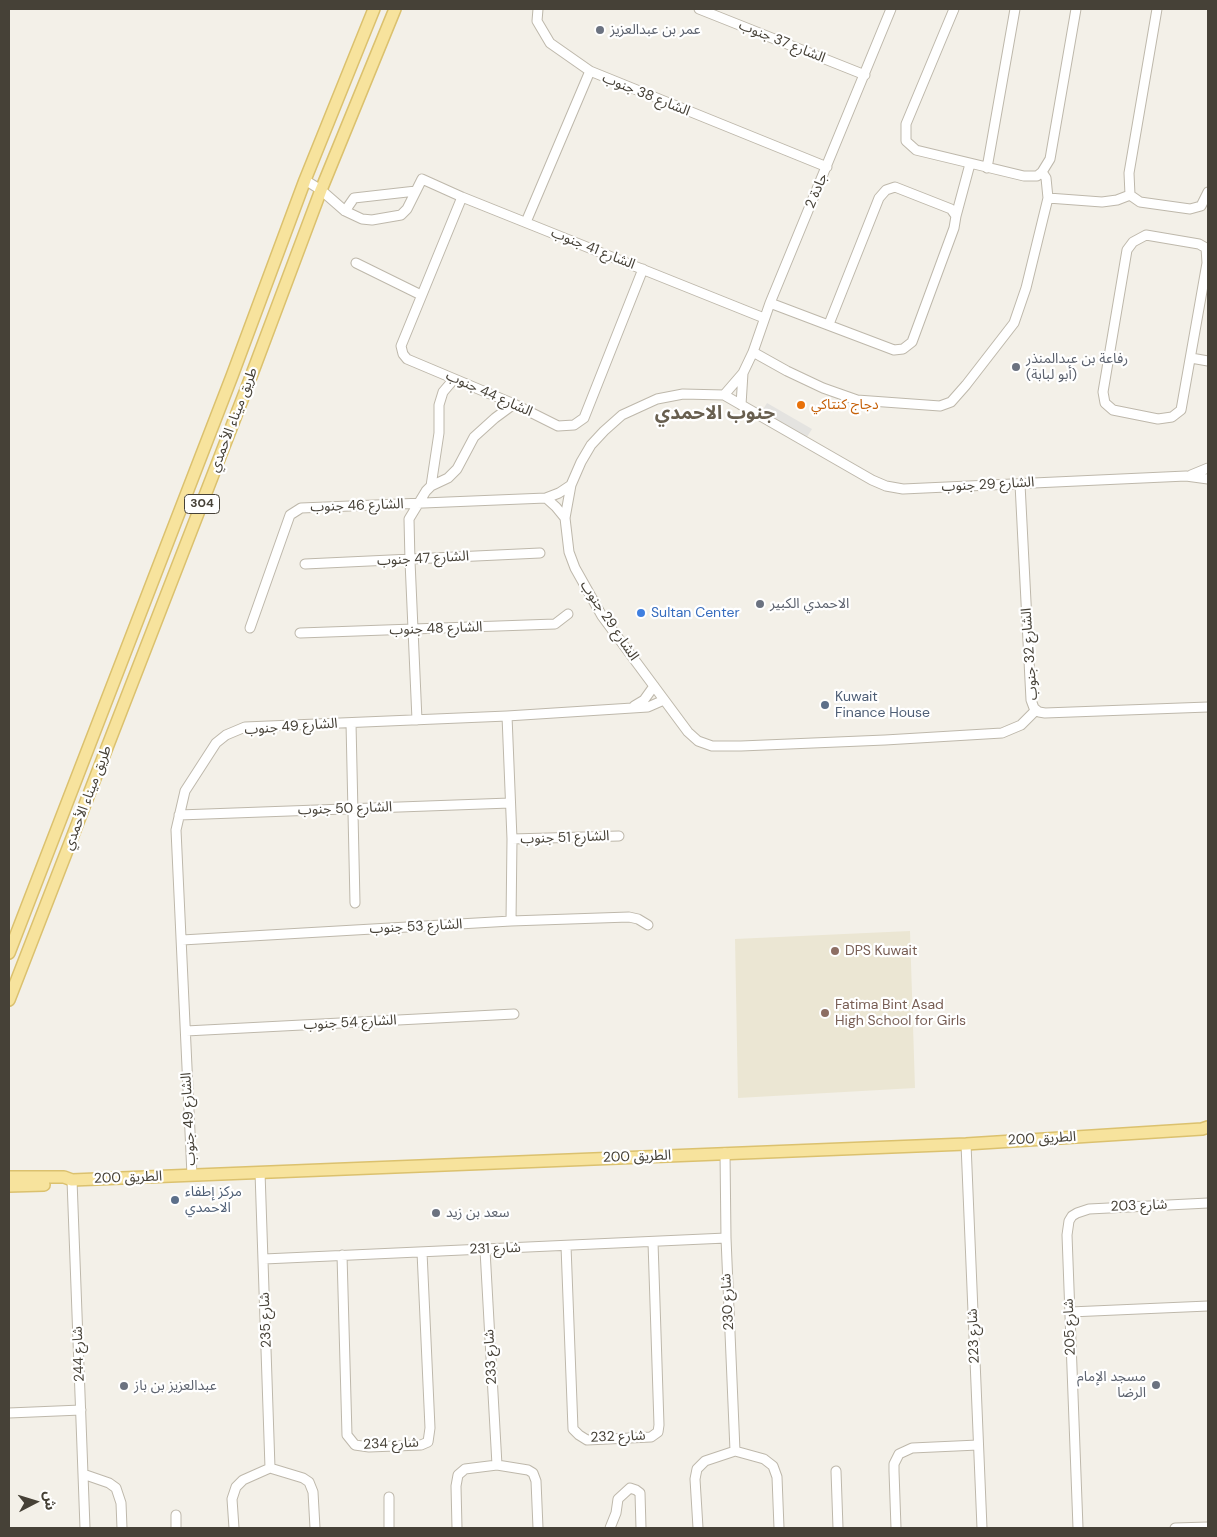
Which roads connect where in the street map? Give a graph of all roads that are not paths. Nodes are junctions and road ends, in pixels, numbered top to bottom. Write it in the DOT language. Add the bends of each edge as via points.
graph roads {
  1 [pos="374,9"];
  2 [pos="395,9"];
  3 [pos="538,9"];
  4 [pos="700,9"];
  5 [pos="891,9"];
  6 [pos="954,9"];
  7 [pos="1015,9"];
  8 [pos="1076,9"];
  9 [pos="1157,9"];
  10 [pos="590,71"];
  11 [pos="865,75"];
  12 [pos="970,164"];
  13 [pos="827,167"];
  14 [pos="987,168"];
  15 [pos="1042,172"];
  16 [pos="305,180"];
  17 [pos="321,190"];
  18 [pos="416,191"];
  19 [pos="1208,192"];
  20 [pos="1130,195"];
  21 [pos="462,197"];
  22 [pos="1048,198"];
  23 [pos="345,211"];
  24 [pos="956,216"];
  25 [pos="526,222"];
  26 [pos="356,263"];
  27 [pos="643,269"];
  28 [pos="422,295"];
  29 [pos="770,303"];
  30 [pos="764,318"];
  31 [pos="829,324"];
  32 [pos="753,352"];
  33 [pos="1191,358"];
  34 [pos="1208,361"];
  35 [pos="743,373"];
  36 [pos="454,379"];
  37 [pos="724,395"];
  38 [pos="514,404"];
  39 [pos="741,405"];
  40 [pos="1208,468"];
  41 [pos="1186,476"];
  42 [pos="1208,479"];
  43 [pos="1020,484"];
  44 [pos="571,485"];
  45 [pos="431,486"];
  46 [pos="546,498"];
  47 [pos="418,504"];
  48 [pos="565,518"];
  49 [pos="540,553"];
  50 [pos="410,560"];
  51 [pos="305,564"];
  52 [pos="568,614"];
  53 [pos="250,628"];
  54 [pos="413,630"];
  55 [pos="300,633"];
  56 [pos="656,688"];
  57 [pos="664,700"];
  58 [pos="631,707"];
  59 [pos="1208,707"];
  60 [pos="1036,710"];
  61 [pos="507,716"];
  62 [pos="417,720"];
  63 [pos="351,723"];
  64 [pos="510,803"];
  65 [pos="353,809"];
  66 [pos="179,815"];
  67 [pos="619,836"];
  68 [pos="512,840"];
  69 [pos="355,903"];
  70 [pos="511,921"];
  71 [pos="648,924"];
  72 [pos="182,940"];
  73 [pos="9,953"];
  74 [pos="9,1000"];
  75 [pos="514,1014"];
  76 [pos="186,1031"];
  77 [pos="1206,1129"];
  78 [pos="966,1144"];
  79 [pos="725,1153"];
  80 [pos="260,1172"];
  81 [pos="192,1175"];
  82 [pos="9,1177"];
  83 [pos="72,1180"];
  84 [pos="9,1186"];
  85 [pos="1208,1204"];
  86 [pos="1072,1216"];
  87 [pos="726,1238"];
  88 [pos="652,1242"];
  89 [pos="566,1246"];
  90 [pos="485,1250"];
  91 [pos="422,1252"];
  92 [pos="342,1256"];
  93 [pos="264,1259"];
  94 [pos="1208,1306"];
  95 [pos="1070,1312"];
  96 [pos="81,1410"];
  97 [pos="9,1413"];
  98 [pos="978,1445"];
  99 [pos="735,1451"];
  100 [pos="497,1465"];
  101 [pos="270,1468"];
  102 [pos="836,1471"];
  103 [pos="83,1474"];
  104 [pos="389,1498"];
  105 [pos="176,1515"];
  106 [pos="1208,1527"];
  107 [pos="85,1528"];
  108 [pos="122,1528"];
  109 [pos="176,1528"];
  110 [pos="234,1528"];
  111 [pos="315,1528"];
  112 [pos="389,1528"];
  113 [pos="457,1528"];
  114 [pos="538,1528"];
  115 [pos="610,1528"];
  116 [pos="641,1528"];
  117 [pos="698,1528"];
  118 [pos="780,1528"];
  119 [pos="838,1528"];
  120 [pos="896,1528"];
  121 [pos="982,1528"];
  122 [pos="1078,1528"];
  123 [pos="1175,1528"];
  1 -- 16 [label="main road, طريق ميناء الأحمدي / 304"];
  2 -- 17 [label="main road, طريق ميناء الأحمدي / 304"];
  3 -- 10 [label="street" via="538,21 550,43"];
  4 -- 11 [label="street, الشارع 37 جنوب"];
  5 -- 11 [label="street, جادة 2"];
  6 -- 12 [label="street" via="906,124 906,141 916,150"];
  7 -- 14 [label="street"];
  8 -- 15 [label="street" via="1050,159"];
  9 -- 20 [label="street" via="1130,173"];
  10 -- 13 [label="street, الشارع 38 جنوب"];
  10 -- 25 [label="street, الشارع 38 جنوب"];
  11 -- 13 [label="street, جادة 2"];
  12 -- 14 [label="street"];
  12 -- 24 [label="street"];
  13 -- 29 [label="street, جادة 2"];
  14 -- 15 [label="street" via="1024,176 1037,176"];
  15 -- 22 [label="street" via="1046,178"];
  16 -- 17 [label="street"];
  16 -- 73 [label="main road, طريق ميناء الأحمدي / 304"];
  17 -- 23 [label="street"];
  17 -- 74 [label="main road, طريق ميناء الأحمدي / 304"];
  18 -- 21 [label="street, الشارع 41 جنوب" via="422,179"];
  18 -- 23 [label="street" via="354,198"];
  18 -- 23 [label="street" via="402,215 372,220"];
  19 -- 20 [label="street" via="1201,206 1190,209 1140,202"];
  20 -- 22 [label="street" via="1102,202"];
  21 -- 25 [label="street, الشارع 41 جنوب"];
  21 -- 28 [label="street, الشارع 44 جنوب"];
  22 -- 32 [label="street" via="1014,323 951,402 940,406 857,400 823,388"];
  24 -- 31 [label="street" via="912,342 903,349 894,350"];
  24 -- 31 [label="street" via="951,209 895,187 886,190 879,198"];
  25 -- 27 [label="street, الشارع 41 جنوب"];
  26 -- 28 [label="street"];
  27 -- 30 [label="street, الشارع 41 جنوب"];
  27 -- 38 [label="street, الشارع 44 جنوب" via="584,418 574,425 558,426"];
  28 -- 36 [label="street, الشارع 44 جنوب" via="401,346 403,354 407,359"];
  29 -- 30 [label="street, جادة 2"];
  29 -- 31 [label="street"];
  30 -- 32 [label="street, جادة 2"];
  32 -- 35 [label="street, جادة 2"];
  33 -- 33 [label="street" via="1181,410 1172,417 1158,419 1113,410 1105,403 1103,392 1127,250 1133,242 1146,235 1206,248 1207,262"];
  33 -- 34 [label="street"];
  35 -- 37 [label="street, جادة 2"];
  35 -- 39 [label="street, جادة 2"];
  36 -- 38 [label="street, الشارع 44 جنوب"];
  36 -- 45 [label="street" via="443,392 439,404 439,433"];
  37 -- 39 [label="street, الشارع 29 جنوب"];
  37 -- 44 [label="street, الشارع 29 جنوب" via="683,394 656,399 622,415 591,445"];
  38 -- 45 [label="street" via="474,437 457,469 448,478"];
  39 -- 43 [label="street, الشارع 29 جنوب" via="886,486 903,489"];
  40 -- 41 [label="street, الشارع 29 جنوب"];
  41 -- 42 [label="street, الشارع 29 جنوب"];
  41 -- 43 [label="street, الشارع 29 جنوب"];
  43 -- 60 [label="street, الشارع 32 جنوب" via="1031,700"];
  44 -- 46 [label="street, الشارع 46 جنوب"];
  44 -- 48 [label="street, الشارع 29 جنوب"];
  45 -- 47 [label="street"];
  46 -- 47 [label="street, الشارع 46 جنوب"];
  46 -- 48 [label="street"];
  47 -- 50 [label="street" via="409,519"];
  47 -- 53 [label="street, الشارع 46 جنوب" via="301,508 290,516"];
  48 -- 56 [label="street, الشارع 29 جنوب" via="569,552 583,585"];
  49 -- 50 [label="street, الشارع 47 جنوب"];
  50 -- 51 [label="street, الشارع 47 جنوب"];
  50 -- 54 [label="street"];
  52 -- 54 [label="street, الشارع 48 جنوب" via="555,624"];
  54 -- 55 [label="street, الشارع 48 جنوب"];
  54 -- 62 [label="street"];
  56 -- 57 [label="street, الشارع 29 جنوب"];
  56 -- 58 [label="street"];
  57 -- 58 [label="street, الشارع 49 جنوب" via="648,706"];
  57 -- 60 [label="street, الشارع 29 جنوب" via="688,732 698,741 712,746 1002,733 1021,725"];
  58 -- 61 [label="street, الشارع 49 جنوب"];
  59 -- 60 [label="street, الشارع 32 جنوب" via="1045,713"];
  61 -- 62 [label="street, الشارع 49 جنوب"];
  61 -- 64 [label="street"];
  62 -- 63 [label="street, الشارع 49 جنوب"];
  63 -- 65 [label="street"];
  63 -- 66 [label="street, الشارع 49 جنوب" via="245,727 226,735 216,743 185,791"];
  64 -- 65 [label="street, الشارع 50 جنوب"];
  64 -- 68 [label="street"];
  65 -- 66 [label="street, الشارع 50 جنوب"];
  65 -- 69 [label="street"];
  66 -- 72 [label="street, الشارع 49 جنوب" via="176,830"];
  67 -- 68 [label="street, الشارع 51 جنوب"];
  68 -- 70 [label="street"];
  70 -- 71 [label="street, الشارع 53 جنوب" via="629,917"];
  70 -- 72 [label="street, الشارع 53 جنوب"];
  72 -- 76 [label="street, الشارع 49 جنوب"];
  75 -- 76 [label="street, الشارع 54 جنوب"];
  76 -- 81 [label="street, الشارع 49 جنوب"];
  77 -- 78 [label="main road, الطريق 200"];
  78 -- 79 [label="main road, الطريق 200"];
  78 -- 98 [label="street, شارع 223"];
  79 -- 80 [label="main road, الطريق 200"];
  79 -- 87 [label="street, شارع 230"];
  80 -- 81 [label="main road, الطريق 200"];
  80 -- 93 [label="street, شارع 235"];
  81 -- 83 [label="main road, الطريق 200"];
  82 -- 83 [label="main road, الطريق 200" via="64,1177"];
  83 -- 84 [label="main road, الطريق 200" via="60,1185"];
  83 -- 96 [label="street, شارع 244"];
  85 -- 86 [label="street, شارع 203" via="1088,1208"];
  86 -- 95 [label="street, شارع 205" via="1067,1228"];
  87 -- 88 [label="street, شارع 231"];
  87 -- 99 [label="street, شارع 230"];
  88 -- 89 [label="street, شارع 231"];
  88 -- 89 [label="street, شارع 232" via="659,1425 658,1432 651,1437 586,1440 573,1429"];
  89 -- 90 [label="street, شارع 231"];
  90 -- 91 [label="street, شارع 231"];
  90 -- 100 [label="street, شارع 233"];
  91 -- 92 [label="street, شارع 231"];
  91 -- 92 [label="street, شارع 234" via="430,1428 428,1442 421,1445 369,1447 355,1445 347,1435"];
  92 -- 93 [label="street, شارع 231"];
  93 -- 101 [label="street, شارع 235"];
  94 -- 95 [label="street"];
  95 -- 122 [label="street, شارع 205"];
  96 -- 97 [label="street"];
  96 -- 103 [label="street, شارع 244"];
  98 -- 120 [label="street" via="912,1448 899,1454 894,1464"];
  98 -- 121 [label="street, شارع 223"];
  99 -- 117 [label="street" via="705,1461 697,1469"];
  99 -- 118 [label="street" via="764,1459 773,1466 777,1476"];
  100 -- 113 [label="street" via="465,1469 458,1475"];
  100 -- 114 [label="street" via="533,1473"];
  101 -- 110 [label="street" via="236,1487 232,1499"];
  101 -- 111 [label="street" via="309,1482 313,1492"];
  102 -- 119 [label="street"];
  103 -- 107 [label="street, شارع 244"];
  103 -- 108 [label="street" via="116,1488 121,1503"];
  104 -- 112 [label="street"];
  105 -- 109 [label="street"];
  106 -- 123 [label="street"];
  115 -- 116 [label="street" via="618,1499 630,1488 640,1493"];
}
